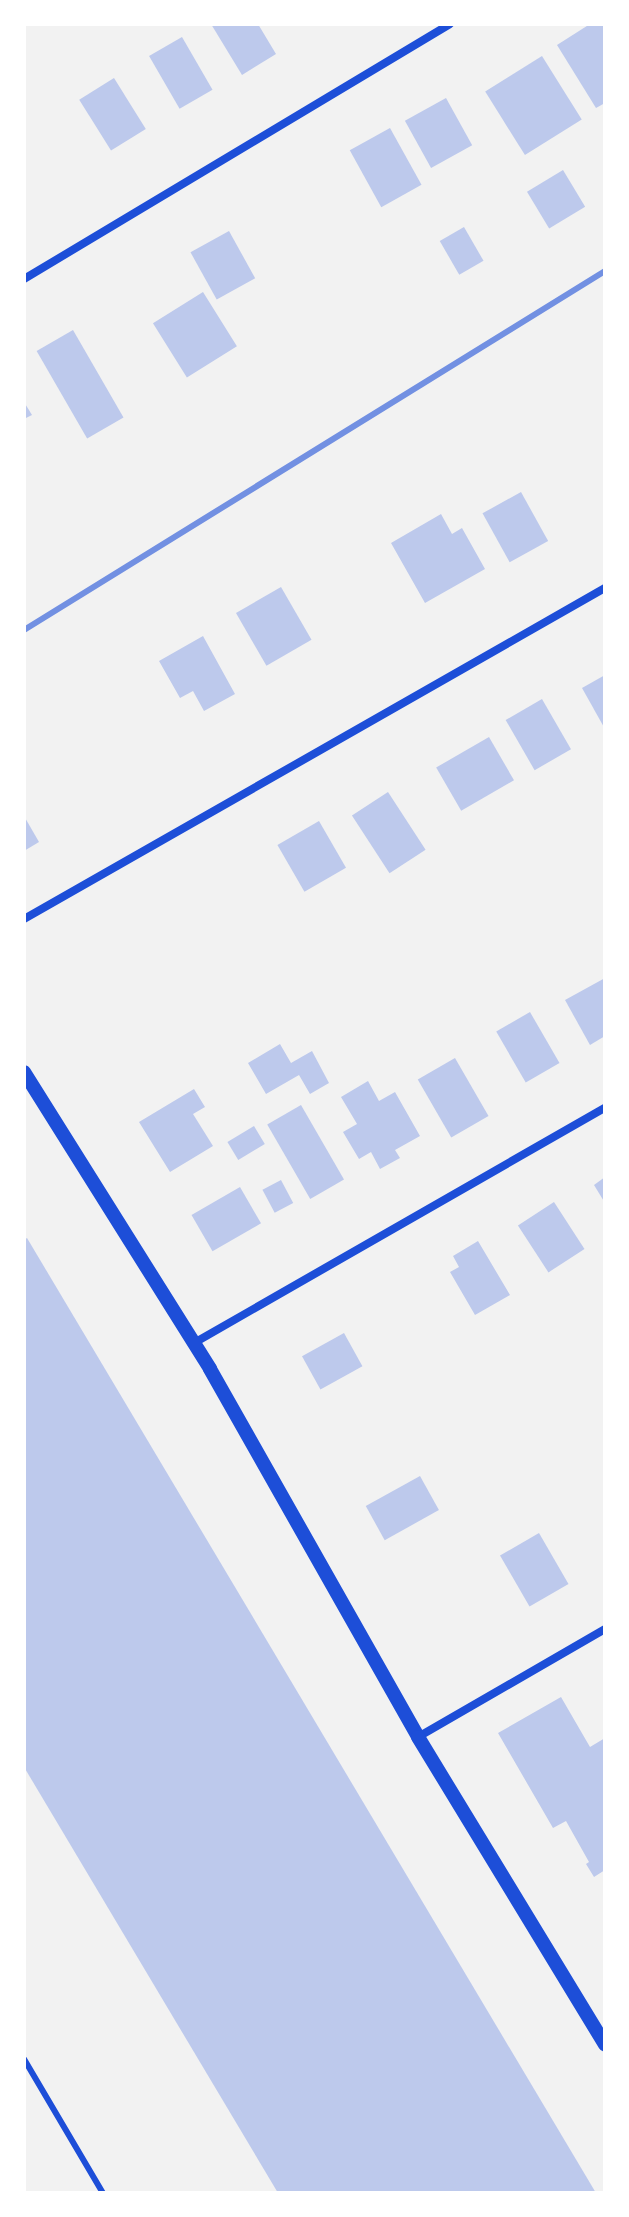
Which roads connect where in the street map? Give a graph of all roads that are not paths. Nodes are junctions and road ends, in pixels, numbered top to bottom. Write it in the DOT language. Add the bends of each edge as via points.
graph roads {
  1 [pos="450,24"];
  2 [pos="24,279"];
  3 [pos="605,588"];
  4 [pos="24,919"];
  5 [pos="24,1072"];
  6 [pos="605,1108"];
  7 [pos="194,1343"];
  8 [pos="605,1629"];
  9 [pos="418,1737"];
  10 [pos="605,2045"];
  11 [pos="24,2059"];
  12 [pos="103,2193"];
  1 -- 2 [label="street"];
  3 -- 4 [label="street"];
  5 -- 7 [label="street"];
  6 -- 7 [label="street"];
  7 -- 9 [label="street"];
  8 -- 9 [label="street"];
  9 -- 10 [label="street"];
  11 -- 12 [label="lane"];
}
